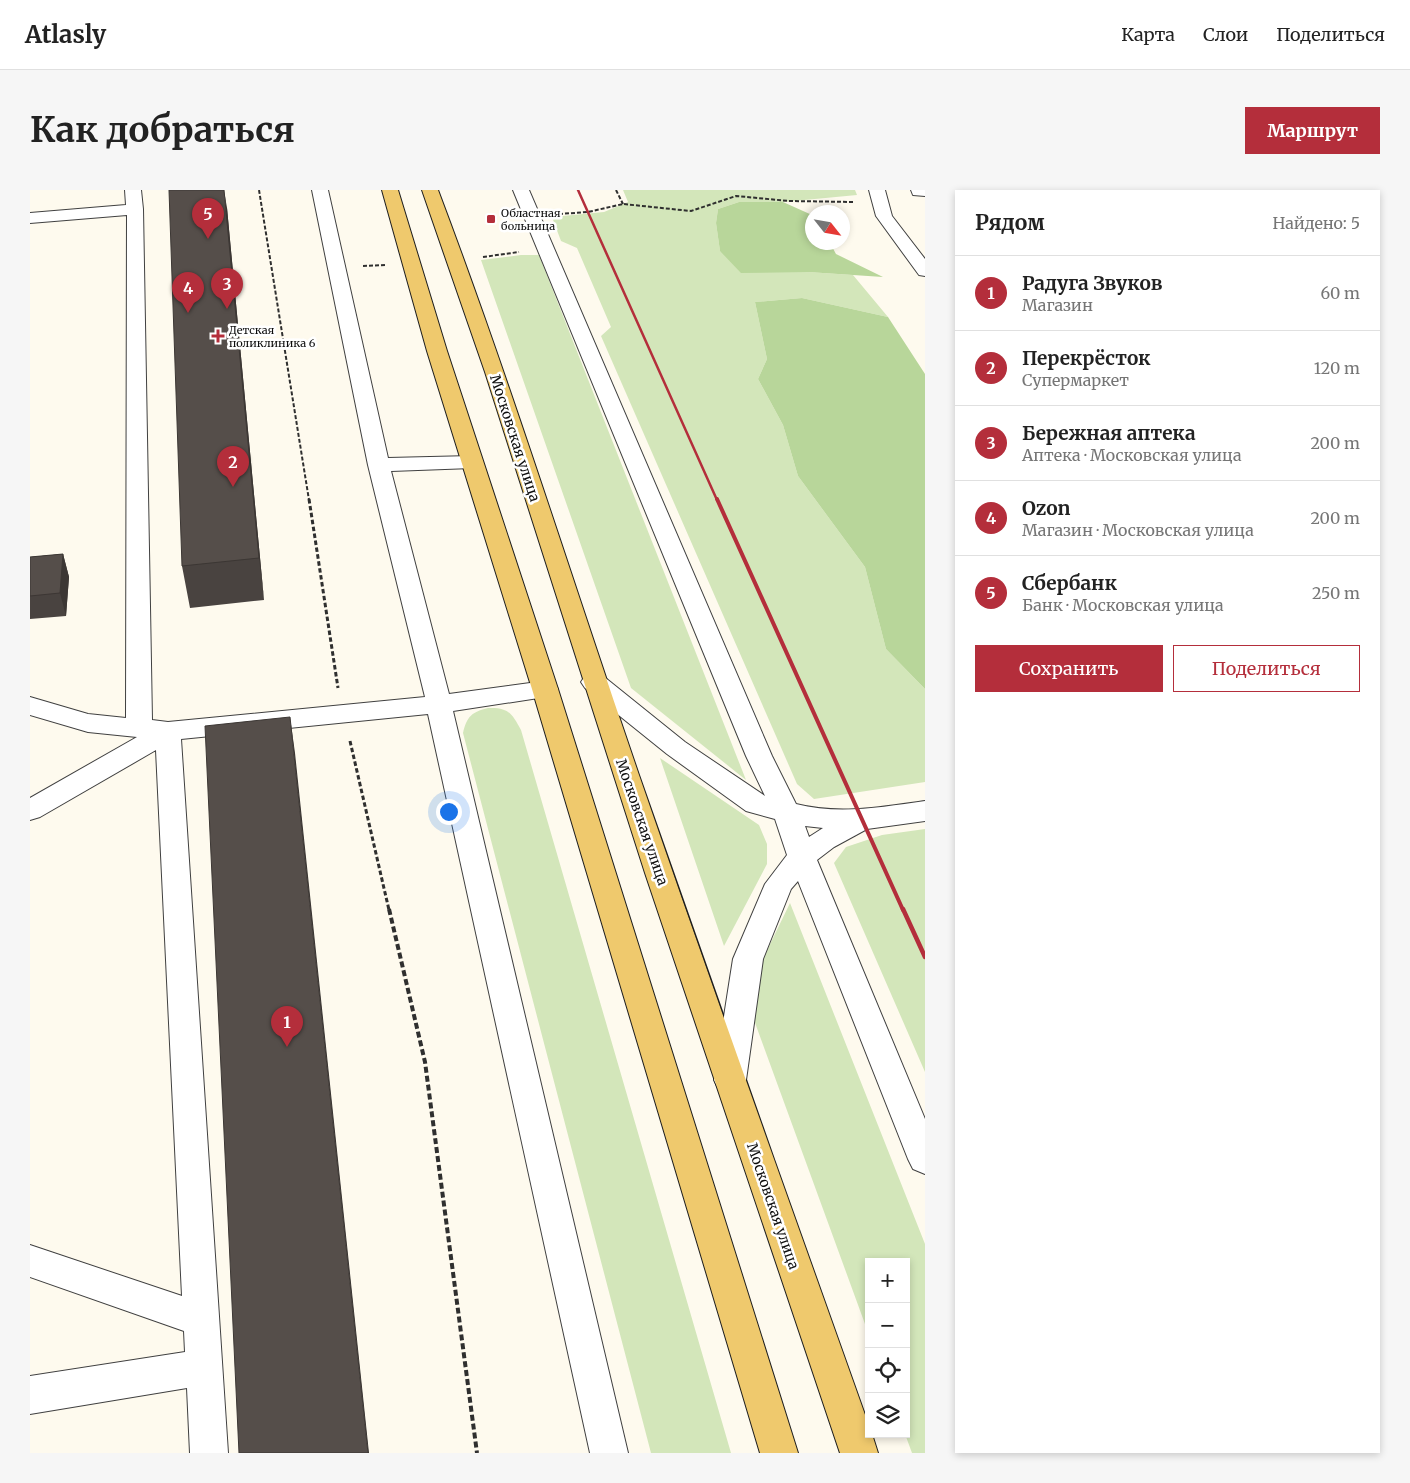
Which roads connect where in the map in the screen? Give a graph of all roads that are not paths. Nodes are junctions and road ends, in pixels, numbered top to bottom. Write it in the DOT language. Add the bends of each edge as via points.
graph roads {
  1 [pos="320,190"];
  2 [pos="390,190"];
  3 [pos="430,190"];
  4 [pos="521,190"];
  5 [pos="878,195"];
  6 [pos="134,200"];
  7 [pos="30,218"];
  8 [pos="925,271"];
  9 [pos="472,462"];
  10 [pos="379,465"];
  11 [pos="594,682"];
  12 [pos="545,689"];
  13 [pos="439,704"];
  14 [pos="30,706"];
  15 [pos="154,730"];
  16 [pos="30,810"];
  17 [pos="925,811"];
  18 [pos="786,812"];
  19 [pos="862,820"];
  20 [pos="802,857"];
  21 [pos="730,1080"];
  22 [pos="925,1159"];
  23 [pos="30,1261"];
  24 [pos="201,1320"];
  25 [pos="204,1367"];
  26 [pos="30,1395"];
  27 [pos="209,1453"];
  28 [pos="609,1453"];
  29 [pos="779,1453"];
  30 [pos="859,1453"];
  1 -- 10 [label="street"];
  2 -- 9 [label="main road"];
  3 -- 11 [label="main road, Московская улица" via="457,261"];
  4 -- 18 [label="street" via="759,756"];
  5 -- 8 [label="street" via="884,216"];
  6 -- 7 [label="street"];
  6 -- 15 [label="street"];
  9 -- 10 [label="street"];
  9 -- 12 [label="main road"];
  10 -- 13 [label="street"];
  11 -- 18 [label="street" via="676,748 756,804"];
  11 -- 21 [label="main road, Московская улица"];
  12 -- 13 [label="street"];
  12 -- 29 [label="main road"];
  13 -- 15 [label="street"];
  13 -- 28 [label="street"];
  14 -- 15 [label="street" via="88,723"];
  15 -- 16 [label="street"];
  15 -- 24 [label="street"];
  17 -- 19 [label="street"];
  18 -- 19 [label="street" via="808,818"];
  18 -- 20 [label="street"];
  19 -- 20 [label="street" via="824,840"];
  20 -- 21 [label="street" via="779,884 748,959"];
  20 -- 22 [label="street"];
  21 -- 30 [label="main road, Московская улица"];
  23 -- 24 [label="street"];
  24 -- 25 [label="street"];
  25 -- 26 [label="street"];
  25 -- 27 [label="street"];
}
